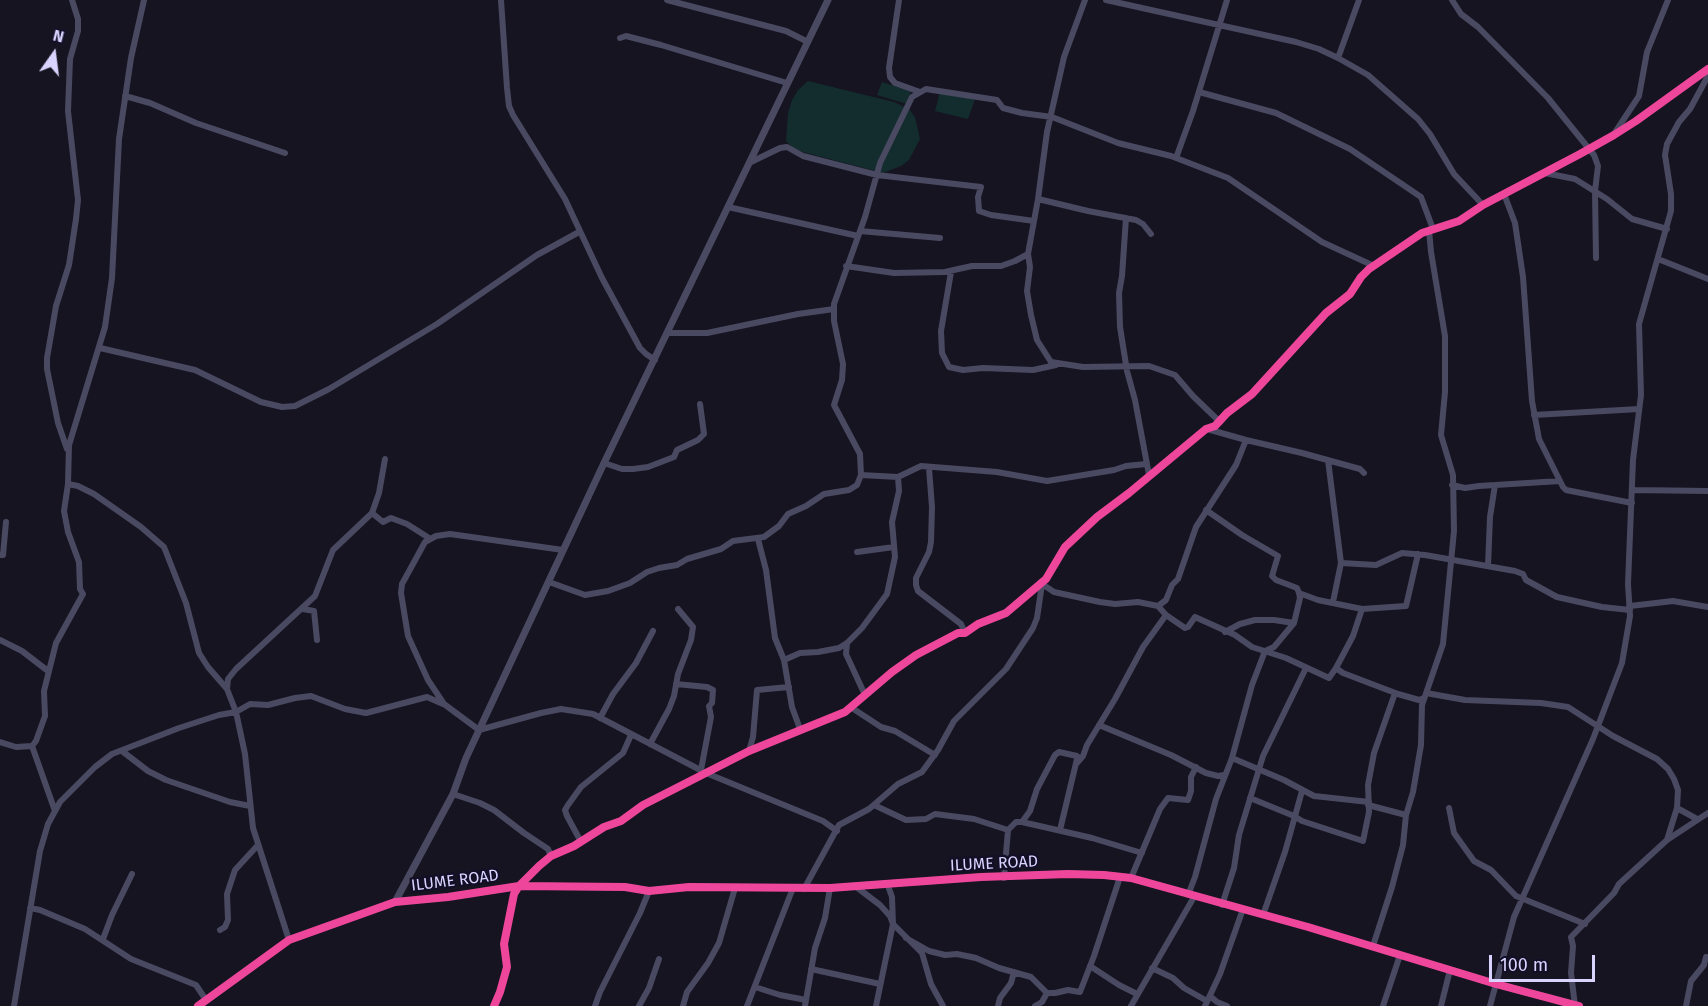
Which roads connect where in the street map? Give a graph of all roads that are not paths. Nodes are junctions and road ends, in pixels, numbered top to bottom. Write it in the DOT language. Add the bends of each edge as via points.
graph roads {
  1 [pos="72,0"];
  2 [pos="77,0"];
  3 [pos="144,0"];
  4 [pos="501,0"];
  5 [pos="667,0"];
  6 [pos="828,0"];
  7 [pos="899,0"];
  8 [pos="1085,0"];
  9 [pos="1106,0"];
  10 [pos="1227,0"];
  11 [pos="1359,0"];
  12 [pos="1452,0"];
  13 [pos="1668,0"];
  14 [pos="76,8"];
  15 [pos="1218,25"];
  16 [pos="620,38"];
  17 [pos="808,42"];
  18 [pos="1338,58"];
  19 [pos="1708,69"];
  20 [pos="1708,76"];
  21 [pos="787,83"];
  22 [pos="920,92"];
  23 [pos="1199,92"];
  24 [pos="125,96"];
  25 [pos="1052,117"];
  26 [pos="1614,135"];
  27 [pos="1589,149"];
  28 [pos="285,153"];
  29 [pos="1176,158"];
  30 [pos="749,163"];
  31 [pos="1545,173"];
  32 [pos="876,175"];
  33 [pos="1595,191"];
  34 [pos="1504,194"];
  35 [pos="1038,199"];
  36 [pos="1483,205"];
  37 [pos="728,207"];
  38 [pos="1126,218"];
  39 [pos="1034,221"];
  40 [pos="1667,229"];
  41 [pos="1431,230"];
  42 [pos="579,232"];
  43 [pos="859,233"];
  44 [pos="1151,234"];
  45 [pos="940,238"];
  46 [pos="1028,254"];
  47 [pos="1596,258"];
  48 [pos="1658,259"];
  49 [pos="846,266"];
  50 [pos="1374,266"];
  51 [pos="951,272"];
  52 [pos="1708,279"];
  53 [pos="834,309"];
  54 [pos="668,333"];
  55 [pos="100,348"];
  56 [pos="655,360"];
  57 [pos="1061,364"];
  58 [pos="1126,366"];
  59 [pos="700,404"];
  60 [pos="1639,409"];
  61 [pos="1534,415"];
  62 [pos="1220,422"];
  63 [pos="1206,429"];
  64 [pos="1246,440"];
  65 [pos="69,453"];
  66 [pos="385,459"];
  67 [pos="1328,460"];
  68 [pos="604,464"];
  69 [pos="1146,464"];
  70 [pos="929,468"];
  71 [pos="1364,473"];
  72 [pos="1149,474"];
  73 [pos="861,475"];
  74 [pos="898,477"];
  75 [pos="1560,481"];
  76 [pos="68,484"];
  77 [pos="1452,485"];
  78 [pos="1495,485"];
  79 [pos="1465,488"];
  80 [pos="1632,490"];
  81 [pos="1708,491"];
  82 [pos="1454,499"];
  83 [pos="1632,503"];
  84 [pos="1206,510"];
  85 [pos="372,513"];
  86 [pos="6,522"];
  87 [pos="429,538"];
  88 [pos="758,539"];
  89 [pos="894,547"];
  90 [pos="564,550"];
  91 [pos="857,552"];
  92 [pos="1418,554"];
  93 [pos="0,555"];
  94 [pos="1450,560"];
  95 [pos="1341,563"];
  96 [pos="1488,566"];
  97 [pos="549,582"];
  98 [pos="1041,584"];
  99 [pos="1299,593"];
  100 [pos="1333,602"];
  101 [pos="1158,606"];
  102 [pos="1708,607"];
  103 [pos="1630,608"];
  104 [pos="302,609"];
  105 [pos="678,609"];
  106 [pos="1362,609"];
  107 [pos="1166,615"];
  108 [pos="1294,623"];
  109 [pos="653,631"];
  110 [pos="1225,632"];
  111 [pos="965,633"];
  112 [pos="0,640"];
  113 [pos="317,640"];
  114 [pos="847,644"];
  115 [pos="1265,651"];
  116 [pos="784,660"];
  117 [pos="1306,668"];
  118 [pos="1336,668"];
  119 [pos="48,671"];
  120 [pos="676,684"];
  121 [pos="789,687"];
  122 [pos="227,689"];
  123 [pos="1395,693"];
  124 [pos="865,695"];
  125 [pos="1425,696"];
  126 [pos="444,704"];
  127 [pos="852,708"];
  128 [pos="236,712"];
  129 [pos="600,718"];
  130 [pos="1099,725"];
  131 [pos="1598,726"];
  132 [pos="800,729"];
  133 [pos="479,730"];
  134 [pos="631,735"];
  135 [pos="0,742"];
  136 [pos="650,744"];
  137 [pos="32,746"];
  138 [pos="122,751"];
  139 [pos="749,751"];
  140 [pos="934,755"];
  141 [pos="1077,756"];
  142 [pos="1232,758"];
  143 [pos="1196,767"];
  144 [pos="1259,769"];
  145 [pos="704,772"];
  146 [pos="1224,775"];
  147 [pos="1302,791"];
  148 [pos="453,794"];
  149 [pos="1250,798"];
  150 [pos="1368,804"];
  151 [pos="874,805"];
  152 [pos="250,807"];
  153 [pos="1449,808"];
  154 [pos="1677,808"];
  155 [pos="55,811"];
  156 [pos="1708,814"];
  157 [pos="1406,815"];
  158 [pos="1294,816"];
  159 [pos="1697,819"];
  160 [pos="1022,822"];
  161 [pos="1008,830"];
  162 [pos="1060,830"];
  163 [pos="837,831"];
  164 [pos="580,840"];
  165 [pos="1667,840"];
  166 [pos="258,845"];
  167 [pos="1142,853"];
  168 [pos="551,856"];
  169 [pos="132,874"];
  170 [pos="1120,877"];
  171 [pos="1004,878"];
  172 [pos="1131,879"];
  173 [pos="887,884"];
  174 [pos="519,886"];
  175 [pos="855,886"];
  176 [pos="735,888"];
  177 [pos="793,888"];
  178 [pos="830,888"];
  179 [pos="804,889"];
  180 [pos="649,891"];
  181 [pos="1191,896"];
  182 [pos="1522,898"];
  183 [pos="395,902"];
  184 [pos="1222,905"];
  185 [pos="30,908"];
  186 [pos="1243,909"];
  187 [pos="1263,915"];
  188 [pos="893,924"];
  189 [pos="1586,924"];
  190 [pos="220,930"];
  191 [pos="906,938"];
  192 [pos="103,939"];
  193 [pos="290,940"];
  194 [pos="1373,946"];
  195 [pos="1400,955"];
  196 [pos="1706,957"];
  197 [pos="659,959"];
  198 [pos="1090,966"];
  199 [pos="1152,968"];
  200 [pos="811,969"];
  201 [pos="1450,970"];
  202 [pos="1014,972"];
  203 [pos="880,984"];
  204 [pos="1496,984"];
  205 [pos="755,987"];
  206 [pos="1047,993"];
  207 [pos="1137,994"];
  208 [pos="206,1000"];
  209 [pos="1207,1001"];
  210 [pos="806,1003"];
  211 [pos="14,1006"];
  212 [pos="198,1006"];
  213 [pos="494,1006"];
  214 [pos="595,1006"];
  215 [pos="639,1006"];
  216 [pos="683,1006"];
  217 [pos="747,1006"];
  218 [pos="876,1006"];
  219 [pos="943,1006"];
  220 [pos="998,1006"];
  221 [pos="1035,1006"];
  222 [pos="1131,1006"];
  223 [pos="1227,1006"];
  224 [pos="1383,1006"];
  225 [pos="1441,1006"];
  226 [pos="1490,1006"];
  227 [pos="1576,1006"];
  228 [pos="1686,1006"];
  1 -- 14 [label="street"];
  2 -- 14 [label="street"];
  3 -- 24 [label="street"];
  4 -- 42 [label="street" via="509,106 565,199"];
  5 -- 17 [label="street" via="786,31"];
  6 -- 17 [label="street"];
  7 -- 22 [label="street" via="890,77 895,83"];
  8 -- 25 [label="street" via="1064,57"];
  9 -- 15 [label="street"];
  10 -- 15 [label="street"];
  11 -- 18 [label="street"];
  12 -- 27 [label="street" via="1461,14 1548,98"];
  13 -- 26 [label="street" via="1647,52 1639,96"];
  14 -- 65 [label="street" via="78,31 70,59 68,111 78,200 69,265 54,314 47,358 58,423"];
  15 -- 18 [label="street" via="1296,42"];
  15 -- 23 [label="street"];
  16 -- 21 [label="street" via="661,45"];
  17 -- 21 [label="street"];
  18 -- 36 [label="street" via="1368,75 1418,119 1454,174"];
  19 -- 26 [label="street"];
  20 -- 40 [label="street" via="1666,144 1671,203"];
  21 -- 30 [label="street"];
  22 -- 25 [label="street" via="933,89 976,96 997,100 1003,108"];
  22 -- 32 [label="street" via="912,98 891,137"];
  23 -- 29 [label="street"];
  23 -- 41 [label="street" via="1276,113 1350,149 1420,197"];
  24 -- 28 [label="street"];
  24 -- 55 [label="street" via="112,279"];
  25 -- 29 [label="street" via="1129,147"];
  25 -- 35 [label="street"];
  26 -- 27 [label="street"];
  27 -- 31 [label="street"];
  27 -- 33 [label="street" via="1598,166"];
  29 -- 50 [label="street" via="1228,178 1322,242"];
  30 -- 32 [label="street" via="784,147 803,156"];
  30 -- 37 [label="street"];
  31 -- 33 [label="street" via="1575,179"];
  31 -- 34 [label="street"];
  32 -- 39 [label="street" via="981,187 979,211"];
  32 -- 43 [label="street"];
  33 -- 40 [label="street" via="1632,219"];
  33 -- 47 [label="street"];
  34 -- 36 [label="street"];
  34 -- 61 [label="street" via="1515,223 1523,277"];
  35 -- 38 [label="street"];
  35 -- 39 [label="street"];
  36 -- 41 [label="street" via="1453,224"];
  37 -- 43 [label="street"];
  37 -- 54 [label="street"];
  38 -- 44 [label="street" via="1141,222"];
  38 -- 58 [label="street" via="1119,293"];
  39 -- 46 [label="street"];
  40 -- 48 [label="street"];
  41 -- 50 [label="street"];
  41 -- 77 [label="street" via="1444,336 1441,435 1452,465"];
  42 -- 55 [label="street" via="537,255 437,324 295,406 261,402 195,370"];
  42 -- 56 [label="street" via="640,348"];
  43 -- 45 [label="street"];
  43 -- 49 [label="street"];
  46 -- 51 [label="street" via="1001,266 972,266"];
  46 -- 57 [label="street" via="1027,291 1037,340 1051,362"];
  48 -- 52 [label="street"];
  48 -- 60 [label="street" via="1639,324"];
  49 -- 51 [label="street" via="894,273"];
  49 -- 53 [label="street"];
  50 -- 62 [label="street" via="1364,273 1350,294 1326,312 1265,382"];
  51 -- 57 [label="street" via="941,331 942,352 949,367 1033,370"];
  53 -- 54 [label="street" via="707,333"];
  53 -- 73 [label="street" via="843,364 834,405 860,454"];
  54 -- 56 [label="street"];
  55 -- 65 [label="street" via="76,418"];
  56 -- 68 [label="street"];
  57 -- 58 [label="street"];
  58 -- 62 [label="street" via="1149,366 1175,375"];
  58 -- 69 [label="street"];
  59 -- 68 [label="street" via="704,434 677,450 668,461 633,469"];
  60 -- 61 [label="street"];
  60 -- 80 [label="street"];
  61 -- 75 [label="street" via="1539,439"];
  62 -- 63 [label="street"];
  63 -- 64 [label="street"];
  63 -- 72 [label="street"];
  64 -- 67 [label="street"];
  64 -- 84 [label="street" via="1236,465"];
  65 -- 76 [label="street"];
  66 -- 85 [label="street"];
  67 -- 71 [label="street"];
  67 -- 95 [label="street"];
  68 -- 90 [label="street"];
  69 -- 70 [label="street" via="1047,481 997,472"];
  69 -- 72 [label="street"];
  70 -- 74 [label="street" via="921,466"];
  70 -- 111 [label="street" via="931,542 916,585 918,591 961,624"];
  72 -- 98 [label="street" via="1065,547"];
  73 -- 74 [label="street"];
  73 -- 88 [label="street" via="857,485 849,490 824,494 788,514 779,526"];
  74 -- 89 [label="street" via="892,522"];
  75 -- 78 [label="street"];
  75 -- 83 [label="street" via="1569,491"];
  76 -- 119 [label="street" via="65,521 79,561 83,594 56,643"];
  76 -- 122 [label="street" via="94,494 164,547 203,660"];
  77 -- 79 [label="street"];
  77 -- 82 [label="street"];
  78 -- 79 [label="street"];
  78 -- 96 [label="street"];
  79 -- 82 [label="street"];
  80 -- 81 [label="street"];
  80 -- 83 [label="street"];
  82 -- 94 [label="street"];
  83 -- 103 [label="street"];
  84 -- 99 [label="street" via="1278,556 1272,576 1297,588"];
  84 -- 101 [label="street" via="1178,579"];
  85 -- 87 [label="street" via="383,522 391,518"];
  85 -- 104 [label="street" via="333,550 320,587"];
  86 -- 93 [label="street"];
  87 -- 90 [label="street" via="450,534"];
  87 -- 126 [label="street" via="404,578 401,593 408,636"];
  88 -- 97 [label="street" via="733,540 721,549 659,568 596,594 579,594"];
  88 -- 116 [label="street" via="776,638"];
  89 -- 91 [label="street"];
  89 -- 114 [label="street" via="887,594"];
  90 -- 97 [label="street"];
  92 -- 94 [label="street"];
  92 -- 95 [label="street" via="1402,553 1376,565"];
  92 -- 106 [label="street" via="1406,606"];
  94 -- 96 [label="street"];
  94 -- 125 [label="street" via="1443,644"];
  95 -- 100 [label="street"];
  96 -- 103 [label="street" via="1523,574 1526,580 1563,599"];
  97 -- 133 [label="street"];
  98 -- 101 [label="street" via="1054,592 1100,602"];
  98 -- 111 [label="street" via="1006,612"];
  98 -- 140 [label="street" via="1033,628 998,678 954,721"];
  99 -- 100 [label="street"];
  99 -- 108 [label="street"];
  100 -- 106 [label="street"];
  101 -- 107 [label="street"];
  102 -- 103 [label="street" via="1673,601"];
  103 -- 131 [label="street" via="1622,663"];
  104 -- 113 [label="street" via="315,611"];
  104 -- 122 [label="street" via="236,669 228,679"];
  105 -- 120 [label="street" via="693,631"];
  106 -- 118 [label="street"];
  107 -- 110 [label="street" via="1185,628 1195,617"];
  107 -- 130 [label="street"];
  108 -- 110 [label="street" via="1255,620"];
  108 -- 115 [label="street" via="1274,647"];
  109 -- 129 [label="street"];
  110 -- 115 [label="street"];
  111 -- 124 [label="street" via="916,655"];
  112 -- 119 [label="street"];
  114 -- 116 [label="street"];
  114 -- 124 [label="street" via="846,654"];
  115 -- 117 [label="street"];
  115 -- 142 [label="street"];
  116 -- 121 [label="street"];
  117 -- 118 [label="street" via="1329,678"];
  117 -- 144 [label="street"];
  118 -- 123 [label="street"];
  119 -- 137 [label="street" via="45,716"];
  120 -- 136 [label="street" via="669,709"];
  120 -- 145 [label="street" via="713,690"];
  121 -- 132 [label="street"];
  121 -- 139 [label="street" via="757,690"];
  122 -- 128 [label="street"];
  123 -- 125 [label="street" via="1419,700"];
  123 -- 150 [label="street" via="1374,753"];
  124 -- 127 [label="street"];
  125 -- 131 [label="street" via="1568,707"];
  125 -- 157 [label="street" via="1419,756"];
  126 -- 128 [label="street" via="427,697 378,711 358,712 311,696 268,705 250,704"];
  126 -- 133 [label="street"];
  127 -- 132 [label="street"];
  127 -- 140 [label="street"];
  128 -- 138 [label="street" via="179,728"];
  128 -- 152 [label="street"];
  129 -- 133 [label="street" via="561,710"];
  129 -- 134 [label="street"];
  130 -- 141 [label="street" via="1077,763"];
  130 -- 143 [label="street"];
  131 -- 154 [label="street" via="1668,769 1678,790"];
  131 -- 182 [label="street"];
  132 -- 139 [label="street"];
  133 -- 148 [label="street"];
  134 -- 136 [label="street"];
  134 -- 164 [label="street" via="623,753 581,787 568,805 567,816"];
  135 -- 137 [label="street"];
  136 -- 145 [label="street"];
  137 -- 155 [label="street"];
  138 -- 152 [label="street" via="166,780"];
  138 -- 155 [label="street" via="95,767"];
  139 -- 145 [label="street"];
  140 -- 151 [label="street" via="922,772 898,784"];
  141 -- 160 [label="street" via="1059,752 1055,755"];
  141 -- 162 [label="street"];
  142 -- 144 [label="street"];
  142 -- 146 [label="street"];
  143 -- 146 [label="street" via="1206,773"];
  143 -- 167 [label="street" via="1188,800 1167,799"];
  144 -- 147 [label="street"];
  144 -- 149 [label="street"];
  145 -- 163 [label="street" via="823,821"];
  145 -- 164 [label="street" via="642,805 621,821"];
  146 -- 181 [label="street"];
  147 -- 150 [label="street"];
  147 -- 158 [label="street"];
  148 -- 168 [label="street" via="494,810 548,849"];
  148 -- 183 [label="street"];
  149 -- 158 [label="street"];
  149 -- 184 [label="street"];
  150 -- 157 [label="street"];
  150 -- 158 [label="street" via="1364,839 1360,842"];
  151 -- 161 [label="street" via="906,820 926,819 935,814 974,819"];
  151 -- 163 [label="street" via="839,825"];
  152 -- 166 [label="street"];
  153 -- 182 [label="street" via="1454,833 1470,858 1491,870"];
  154 -- 159 [label="street"];
  154 -- 165 [label="street"];
  155 -- 185 [label="street" via="40,851"];
  156 -- 159 [label="street"];
  157 -- 194 [label="street" via="1398,867"];
  158 -- 187 [label="street"];
  159 -- 165 [label="street"];
  160 -- 161 [label="street"];
  160 -- 162 [label="street"];
  161 -- 171 [label="street"];
  162 -- 167 [label="street"];
  163 -- 179 [label="street"];
  164 -- 168 [label="street"];
  165 -- 189 [label="street" via="1619,884"];
  166 -- 190 [label="street" via="236,870 228,894 228,920"];
  166 -- 193 [label="street"];
  167 -- 172 [label="street"];
  168 -- 174 [label="street"];
  169 -- 192 [label="street"];
  170 -- 171 [label="street, ILUME ROAD" via="1068,874"];
  170 -- 172 [label="street, ILUME ROAD"];
  170 -- 198 [label="street"];
  171 -- 173 [label="street, ILUME ROAD"];
  172 -- 181 [label="street, ILUME ROAD"];
  173 -- 175 [label="street, ILUME ROAD"];
  173 -- 188 [label="street" via="892,897"];
  174 -- 180 [label="street, ILUME ROAD" via="625,887"];
  174 -- 183 [label="street, ILUME ROAD"];
  174 -- 213 [label="street" via="504,944 507,967"];
  175 -- 178 [label="street, ILUME ROAD"];
  175 -- 188 [label="street" via="880,905"];
  176 -- 177 [label="street, ILUME ROAD"];
  176 -- 180 [label="street, ILUME ROAD"];
  176 -- 216 [label="street" via="718,943 687,992"];
  177 -- 179 [label="street, ILUME ROAD"];
  177 -- 205 [label="street"];
  178 -- 179 [label="street, ILUME ROAD"];
  178 -- 200 [label="street"];
  180 -- 214 [label="street"];
  181 -- 184 [label="street, ILUME ROAD"];
  181 -- 199 [label="street"];
  182 -- 189 [label="street"];
  182 -- 204 [label="street"];
  183 -- 193 [label="street, ILUME ROAD"];
  184 -- 186 [label="street, ILUME ROAD"];
  185 -- 192 [label="street"];
  185 -- 211 [label="street"];
  186 -- 187 [label="street, ILUME ROAD"];
  186 -- 209 [label="street"];
  187 -- 194 [label="street, ILUME ROAD"];
  188 -- 191 [label="street"];
  188 -- 203 [label="street"];
  189 -- 227 [label="street" via="1571,937"];
  191 -- 202 [label="street" via="929,951 976,958"];
  191 -- 219 [label="street" via="922,953 931,984"];
  192 -- 208 [label="street" via="131,960 196,986"];
  193 -- 208 [label="street, ILUME ROAD"];
  194 -- 195 [label="street, ILUME ROAD"];
  195 -- 201 [label="street, ILUME ROAD"];
  195 -- 224 [label="street"];
  196 -- 228 [label="street" via="1691,981"];
  197 -- 215 [label="street"];
  198 -- 206 [label="street" via="1080,992"];
  198 -- 207 [label="street"];
  199 -- 207 [label="street"];
  199 -- 209 [label="street"];
  200 -- 203 [label="street"];
  200 -- 210 [label="street"];
  201 -- 204 [label="street, ILUME ROAD"];
  201 -- 225 [label="street"];
  202 -- 206 [label="street" via="1031,977"];
  202 -- 220 [label="street"];
  203 -- 218 [label="street"];
  204 -- 226 [label="street"];
  204 -- 227 [label="street, ILUME ROAD"];
  205 -- 210 [label="street"];
  205 -- 217 [label="street"];
  206 -- 221 [label="street"];
  207 -- 222 [label="street"];
  208 -- 212 [label="street, ILUME ROAD"];
  209 -- 223 [label="street"];
}
